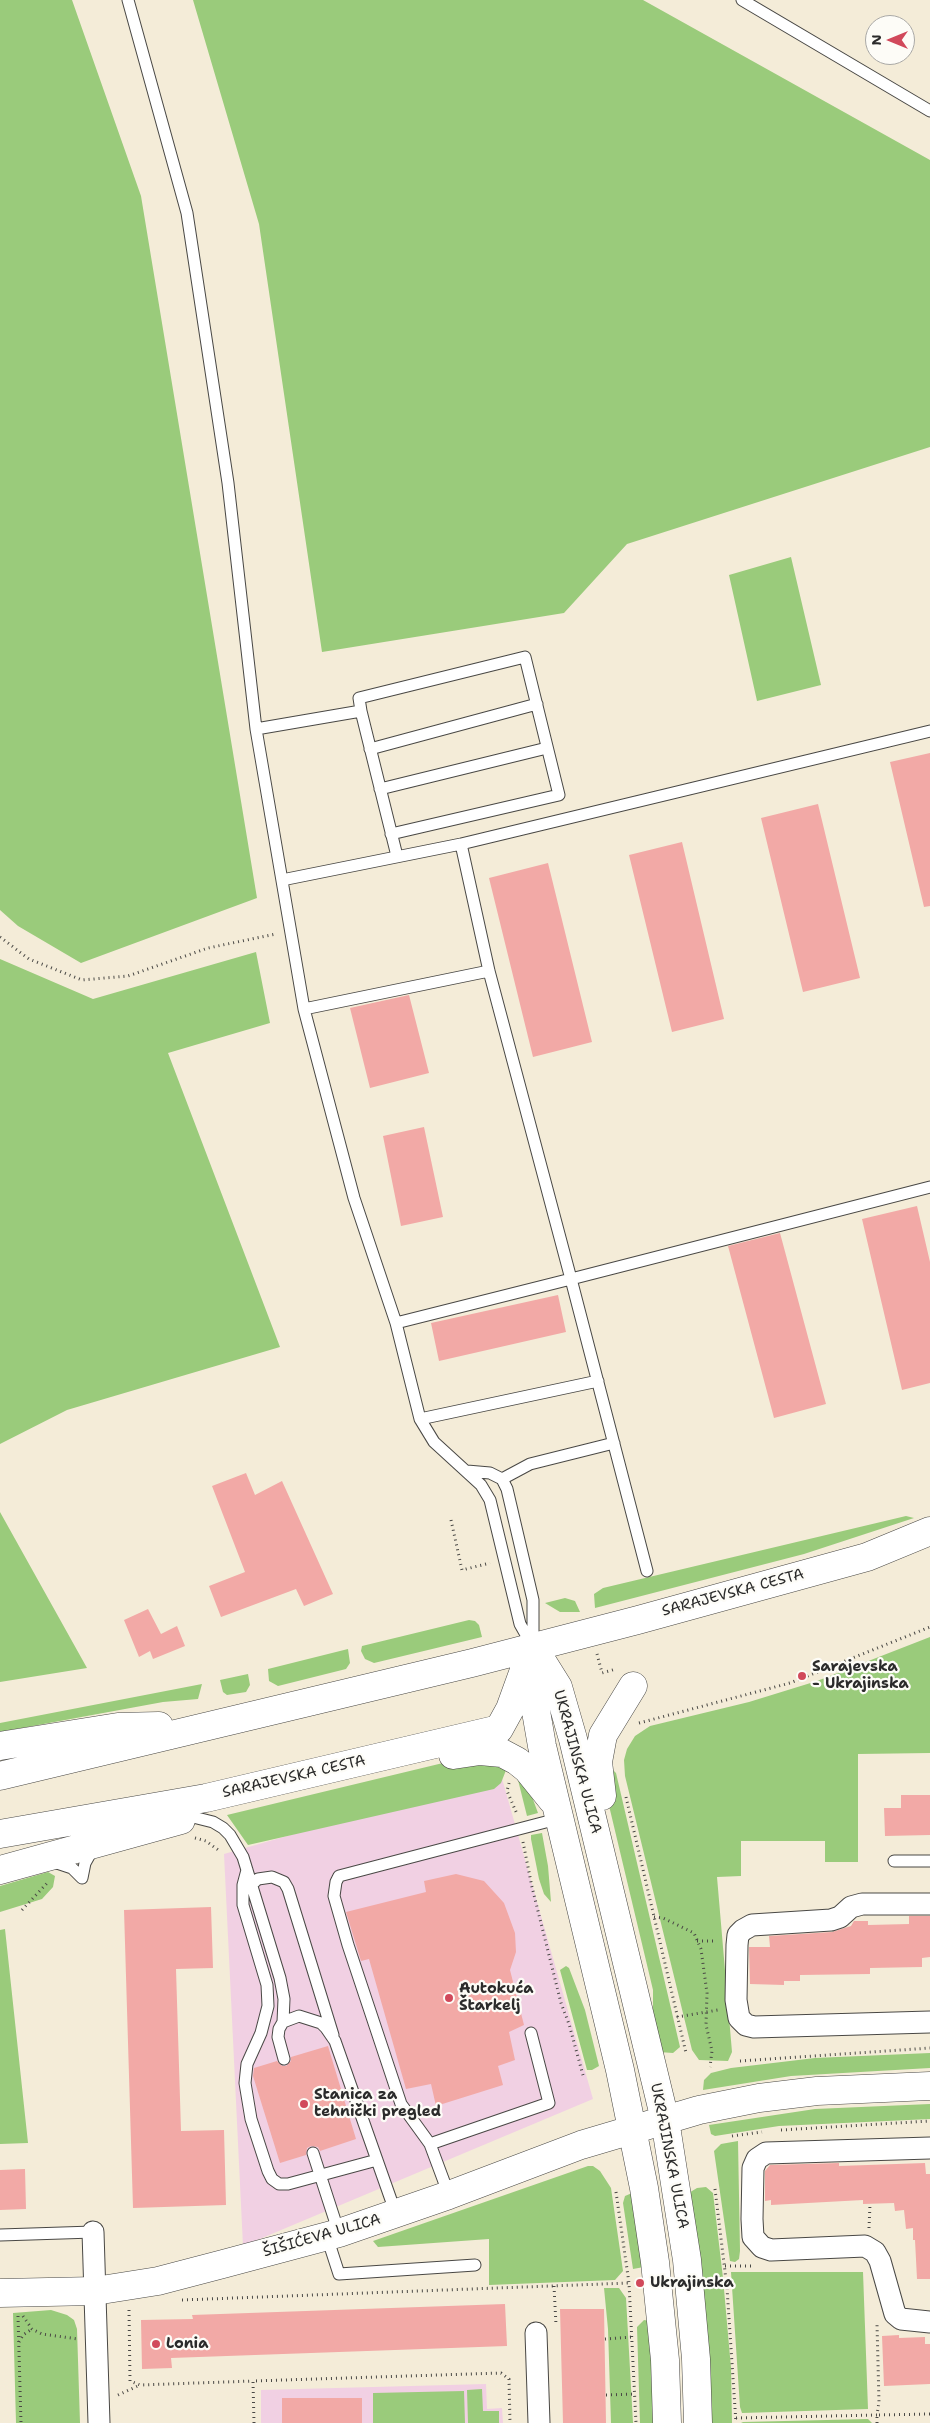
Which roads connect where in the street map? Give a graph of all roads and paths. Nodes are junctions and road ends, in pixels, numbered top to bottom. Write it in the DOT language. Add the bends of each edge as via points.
graph roads {
  1 [pos="128,0"];
  2 [pos="742,0"];
  3 [pos="930,111"];
  4 [pos="537,704"];
  5 [pos="361,711"];
  6 [pos="256,729"];
  7 [pos="930,731"];
  8 [pos="370,748"];
  9 [pos="547,748"];
  10 [pos="380,789"];
  11 [pos="391,834"];
  12 [pos="461,844"];
  13 [pos="398,856"];
  14 [pos="282,880"];
  15 [pos="292,931"];
  16 [pos="0,937"];
  17 [pos="489,971"];
  18 [pos="304,1009"];
  19 [pos="930,1187"];
  20 [pos="571,1279"];
  21 [pos="396,1323"];
  22 [pos="598,1381"];
  23 [pos="420,1419"];
  24 [pos="614,1443"];
  25 [pos="467,1471"];
  26 [pos="502,1479"];
  27 [pos="451,1520"];
  28 [pos="930,1531"];
  29 [pos="496,1562"];
  30 [pos="647,1571"];
  31 [pos="930,1627"];
  32 [pos="533,1647"];
  33 [pos="633,1686"];
  34 [pos="647,1712"];
  35 [pos="649,1719"];
  36 [pos="631,1726"];
  37 [pos="185,1731"];
  38 [pos="0,1746"];
  39 [pos="382,1757"];
  40 [pos="0,1776"];
  41 [pos="255,1787"];
  42 [pos="507,1791"];
  43 [pos="626,1796"];
  44 [pos="559,1814"];
  45 [pos="193,1818"];
  46 [pos="520,1829"];
  47 [pos="0,1834"];
  48 [pos="894,1861"];
  49 [pos="930,1861"];
  50 [pos="44,1868"];
  51 [pos="0,1870"];
  52 [pos="247,1870"];
  53 [pos="608,1881"];
  54 [pos="252,1885"];
  55 [pos="930,1904"];
  56 [pos="22,1910"];
  57 [pos="654,1917"];
  58 [pos="697,1940"];
  59 [pos="720,1941"];
  60 [pos="723,2010"];
  61 [pos="706,2012"];
  62 [pos="677,2017"];
  63 [pos="283,2022"];
  64 [pos="930,2022"];
  65 [pos="531,2033"];
  66 [pos="335,2041"];
  67 [pos="930,2048"];
  68 [pos="686,2053"];
  69 [pos="284,2059"];
  70 [pos="740,2061"];
  71 [pos="710,2067"];
  72 [pos="584,2079"];
  73 [pos="930,2086"];
  74 [pos="665,2120"];
  75 [pos="930,2121"];
  76 [pos="633,2130"];
  77 [pos="764,2131"];
  78 [pos="774,2131"];
  79 [pos="732,2136"];
  80 [pos="430,2144"];
  81 [pos="930,2148"];
  82 [pos="314,2153"];
  83 [pos="377,2160"];
  84 [pos="321,2176"];
  85 [pos="715,2189"];
  86 [pos="616,2192"];
  87 [pos="449,2195"];
  88 [pos="870,2204"];
  89 [pos="396,2214"];
  90 [pos="869,2230"];
  91 [pos="93,2232"];
  92 [pos="333,2234"];
  93 [pos="0,2235"];
  94 [pos="475,2265"];
  95 [pos="725,2266"];
  96 [pos="754,2266"];
  97 [pos="629,2283"];
  98 [pos="95,2291"];
  99 [pos="176,2300"];
  100 [pos="9,2301"];
  101 [pos="128,2302"];
  102 [pos="22,2314"];
  103 [pos="876,2315"];
  104 [pos="930,2322"];
  105 [pos="32,2328"];
  106 [pos="536,2333"];
  107 [pos="632,2337"];
  108 [pos="606,2339"];
  109 [pos="84,2340"];
  110 [pos="19,2342"];
  111 [pos="253,2381"];
  112 [pos="140,2385"];
  113 [pos="635,2394"];
  114 [pos="114,2395"];
  115 [pos="606,2395"];
  116 [pos="930,2414"];
  117 [pos="877,2415"];
  118 [pos="736,2418"];
  119 [pos="21,2423"];
  120 [pos="99,2423"];
  121 [pos="254,2423"];
  122 [pos="510,2423"];
  123 [pos="539,2423"];
  124 [pos="636,2423"];
  125 [pos="667,2423"];
  126 [pos="698,2423"];
  127 [pos="736,2423"];
  128 [pos="877,2423"];
  1 -- 6 [label="lane" via="186,213 228,483"];
  2 -- 3 [label="lane"];
  4 -- 5 [label="lane" via="525,657 359,698"];
  4 -- 8 [label="lane"];
  4 -- 9 [label="lane"];
  5 -- 6 [label="lane"];
  5 -- 8 [label="lane"];
  6 -- 14 [label="lane"];
  7 -- 12 [label="lane"];
  8 -- 10 [label="lane"];
  9 -- 10 [label="lane"];
  9 -- 11 [label="lane" via="559,795"];
  10 -- 11 [label="lane"];
  11 -- 13 [label="lane"];
  12 -- 13 [label="lane"];
  12 -- 17 [label="lane"];
  13 -- 14 [label="lane"];
  14 -- 15 [label="lane"];
  15 -- 16 [label="path" via="208,948 128,976 82,980 29,959"];
  15 -- 18 [label="lane"];
  17 -- 18 [label="lane"];
  17 -- 20 [label="lane"];
  18 -- 21 [label="lane" via="354,1198"];
  19 -- 20 [label="lane"];
  20 -- 21 [label="lane"];
  20 -- 22 [label="lane"];
  21 -- 23 [label="lane"];
  22 -- 23 [label="lane"];
  22 -- 24 [label="lane"];
  23 -- 25 [label="lane" via="434,1442"];
  24 -- 26 [label="lane" via="530,1464"];
  24 -- 30 [label="lane"];
  25 -- 26 [label="lane" via="490,1473"];
  25 -- 32 [label="lane" via="482,1485 490,1500 520,1624"];
  26 -- 32 [label="lane" via="511,1501 533,1600"];
  27 -- 29 [label="path" via="462,1570"];
  28 -- 32 [label="street, SARAJEVSKA CESTA" via="867,1557"];
  31 -- 35 [label="path" via="790,1683"];
  32 -- 37 [label="street, SARAJEVSKA CESTA"];
  32 -- 39 [label="street, SARAJEVSKA CESTA" via="500,1729"];
  32 -- 44 [label="street, UKRAJINSKA ULICA" via="533,1694"];
  32 -- 53 [label="street, UKRAJINSKA ULICA" via="558,1687"];
  33 -- 53 [label="street" via="606,1728 599,1750 598,1773 611,1840"];
  34 -- 35 [label="path"];
  35 -- 36 [label="path"];
  37 -- 38 [label="street" via="148,1725 118,1727"];
  37 -- 40 [label="street, SARAJEVSKA CESTA"];
  39 -- 41 [label="street, SARAJEVSKA CESTA"];
  39 -- 44 [label="street" via="418,1762 469,1751 502,1753 527,1769 546,1791"];
  41 -- 45 [label="street" via="248,1797 230,1808"];
  41 -- 47 [label="street, SARAJEVSKA CESTA"];
  42 -- 46 [label="path"];
  43 -- 57 [label="path"];
  44 -- 46 [label="lane"];
  44 -- 76 [label="street, UKRAJINSKA ULICA"];
  45 -- 50 [label="street" via="97,1843"];
  45 -- 52 [label="lane" via="213,1822 230,1835"];
  46 -- 72 [label="path" via="558,1993"];
  46 -- 80 [label="lane" via="339,1876 336,1882 334,1896 348,1945 401,2104"];
  48 -- 49 [label="lane"];
  50 -- 51 [label="street"];
  50 -- 56 [label="path"];
  52 -- 54 [label="lane"];
  52 -- 84 [label="lane" via="243,1905 268,1996 266,2019 247,2064 247,2102 272,2179 279,2184 288,2184"];
  53 -- 74 [label="street, UKRAJINSKA ULICA"];
  54 -- 63 [label="lane" via="280,1978 284,1999"];
  54 -- 66 [label="lane" via="258,1879 272,1877 284,1882 288,1889"];
  55 -- 64 [label="street" via="862,1904 850,1907 832,1920 752,1925 738,1936 736,2000 739,2018 754,2027"];
  57 -- 58 [label="path" via="684,1927 694,1933"];
  57 -- 62 [label="path"];
  58 -- 59 [label="path"];
  58 -- 61 [label="path" via="706,1974"];
  60 -- 61 [label="path"];
  61 -- 62 [label="path"];
  61 -- 71 [label="path" via="712,2051"];
  62 -- 68 [label="path"];
  63 -- 66 [label="lane" via="299,2016 314,2020 326,2028"];
  63 -- 69 [label="lane" via="278,2037"];
  65 -- 80 [label="lane" via="549,2103"];
  66 -- 83 [label="lane"];
  67 -- 70 [label="path"];
  73 -- 74 [label="street, ŠIŠIĆEVA ULICA" via="781,2095 699,2110"];
  74 -- 76 [label="street, ŠIŠIĆEVA ULICA"];
  74 -- 126 [label="street, UKRAJINSKA ULICA" via="688,2260"];
  75 -- 78 [label="path"];
  76 -- 87 [label="street, ŠIŠIĆEVA ULICA" via="581,2145"];
  76 -- 125 [label="street, UKRAJINSKA ULICA" via="655,2262"];
  77 -- 79 [label="path"];
  80 -- 87 [label="lane"];
  81 -- 104 [label="street" via="766,2153 757,2159 753,2168 752,2219 753,2237 762,2247 771,2250 865,2246 875,2252 880,2261 895,2314 901,2319"];
  82 -- 84 [label="lane"];
  83 -- 84 [label="lane"];
  83 -- 89 [label="lane"];
  84 -- 92 [label="lane"];
  85 -- 95 [label="path"];
  86 -- 97 [label="path"];
  87 -- 89 [label="street, ŠIŠIĆEVA ULICA"];
  88 -- 90 [label="path"];
  89 -- 92 [label="street, ŠIŠIĆEVA ULICA"];
  91 -- 93 [label="lane"];
  91 -- 98 [label="street"];
  92 -- 94 [label="lane" via="339,2274"];
  92 -- 98 [label="street, ŠIŠIĆEVA ULICA" via="158,2281"];
  95 -- 96 [label="path"];
  95 -- 118 [label="path"];
  97 -- 99 [label="path"];
  97 -- 107 [label="path"];
  98 -- 100 [label="street, ŠIŠIĆEVA ULICA"];
  98 -- 120 [label="street"];
  100 -- 110 [label="path"];
  101 -- 112 [label="path" via="130,2381"];
  102 -- 105 [label="path"];
  103 -- 117 [label="path"];
  105 -- 109 [label="path" via="42,2334"];
  105 -- 110 [label="path"];
  106 -- 123 [label="street"];
  107 -- 108 [label="path"];
  107 -- 113 [label="path"];
  110 -- 119 [label="path"];
  111 -- 112 [label="path"];
  111 -- 121 [label="path"];
  111 -- 122 [label="path" via="501,2373 509,2379"];
  112 -- 114 [label="path"];
  113 -- 115 [label="path"];
  113 -- 124 [label="path"];
  116 -- 117 [label="path"];
  117 -- 118 [label="path"];
  117 -- 128 [label="path"];
  118 -- 127 [label="path"];
}
